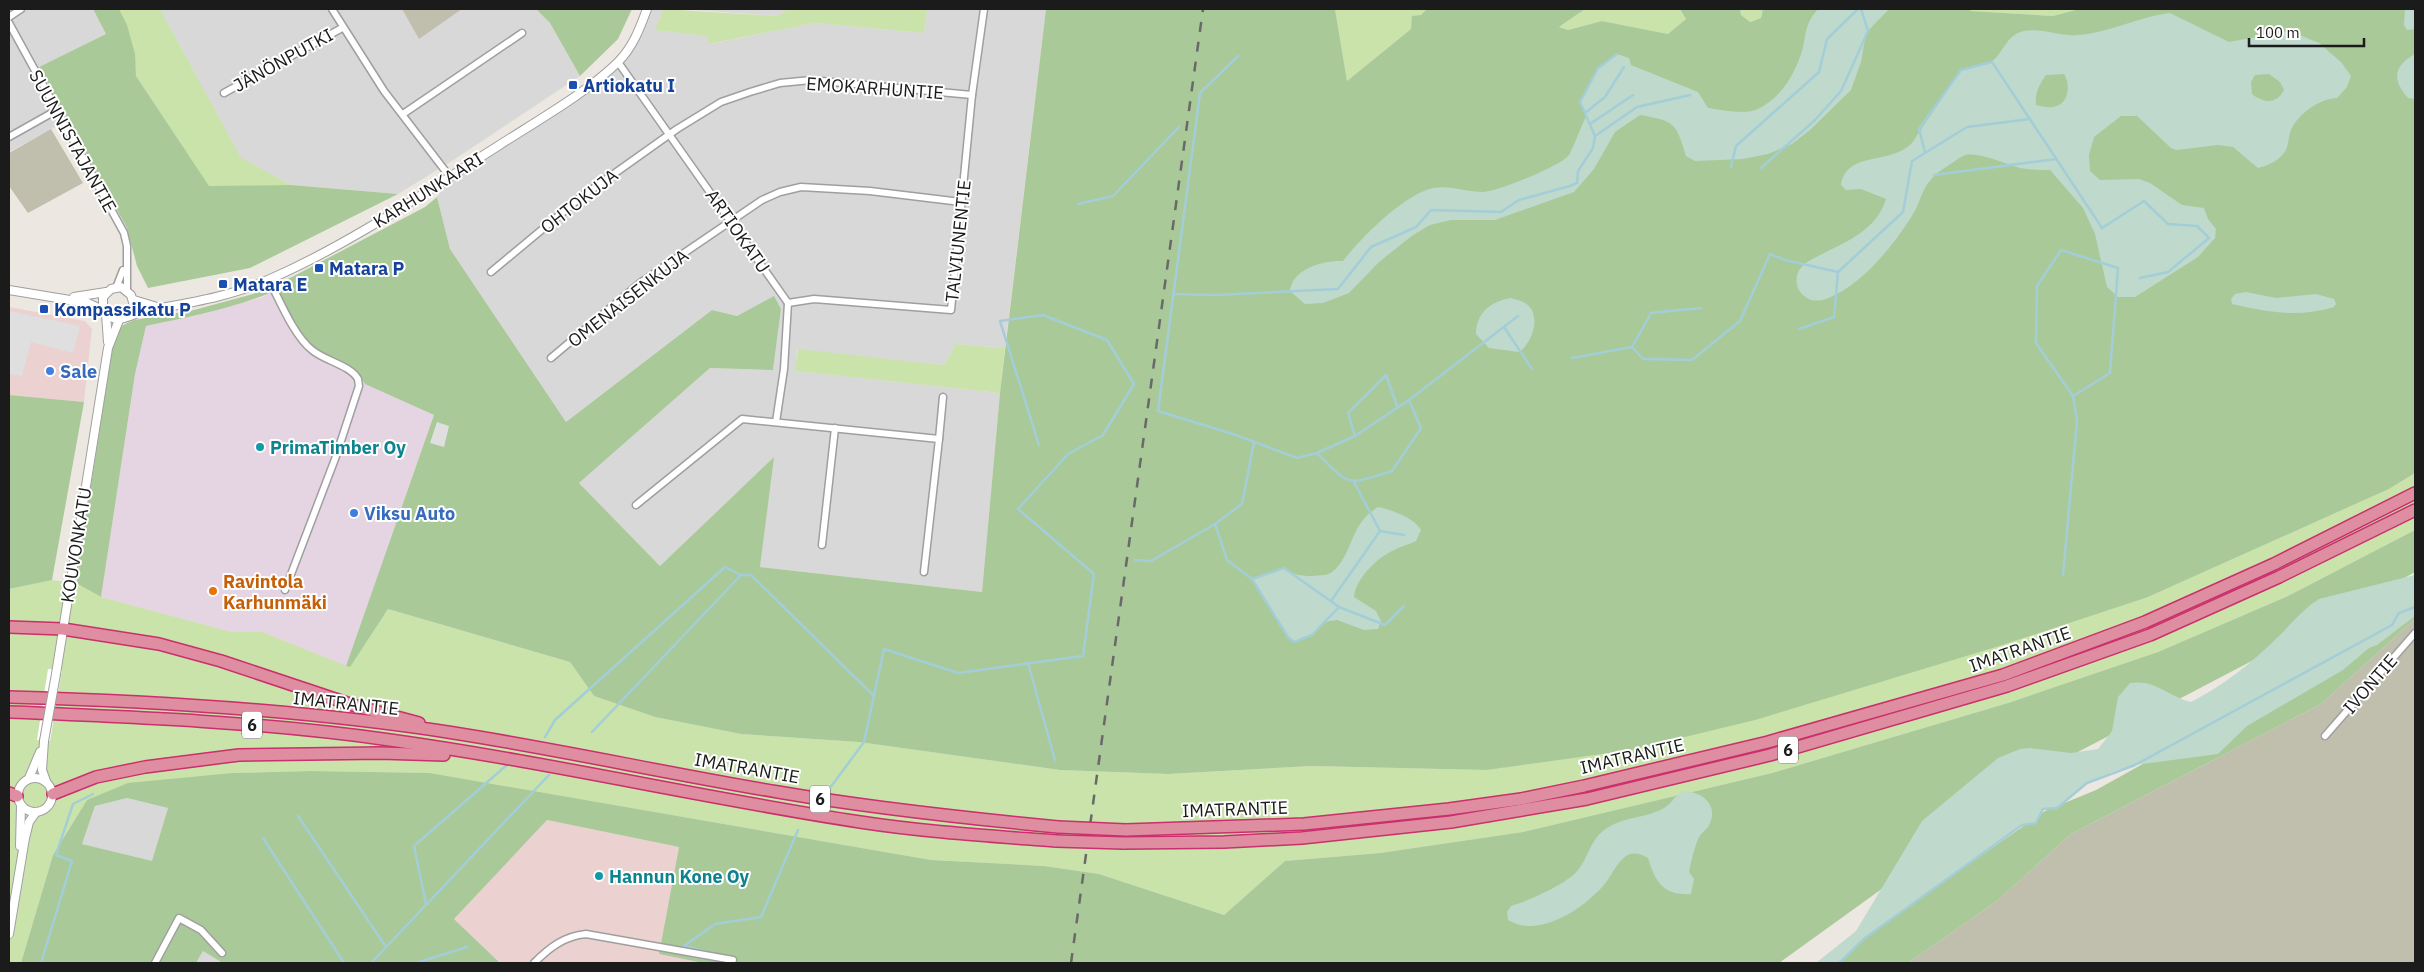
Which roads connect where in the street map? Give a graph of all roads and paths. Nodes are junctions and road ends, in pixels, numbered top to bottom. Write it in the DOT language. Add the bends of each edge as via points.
graph roads {
  1 [pos="21,9"];
  2 [pos="332,9"];
  3 [pos="647,9"];
  4 [pos="984,9"];
  5 [pos="9,17"];
  6 [pos="9,23"];
  7 [pos="342,28"];
  8 [pos="522,33"];
  9 [pos="618,62"];
  10 [pos="224,92"];
  11 [pos="972,95"];
  12 [pos="57,110"];
  13 [pos="403,114"];
  14 [pos="670,134"];
  15 [pos="9,137"];
  16 [pos="450,177"];
  17 [pos="961,202"];
  18 [pos="730,221"];
  19 [pos="126,261"];
  20 [pos="491,272"];
  21 [pos="269,280"];
  22 [pos="116,288"];
  23 [pos="9,290"];
  24 [pos="127,290"];
  25 [pos="106,292"];
  26 [pos="57,298"];
  27 [pos="134,300"];
  28 [pos="788,302"];
  29 [pos="166,308"];
  30 [pos="105,312"];
  31 [pos="128,316"];
  32 [pos="119,320"];
  33 [pos="108,348"];
  34 [pos="551,358"];
  35 [pos="943,397"];
  36 [pos="776,422"];
  37 [pos="835,428"];
  38 [pos="939,439"];
  39 [pos="2415,493"];
  40 [pos="636,505"];
  41 [pos="2415,510"];
  42 [pos="822,544"];
  43 [pos="924,572"];
  44 [pos="285,590"];
  45 [pos="9,627"];
  46 [pos="63,629"];
  47 [pos="2415,633"];
  48 [pos="9,696"];
  49 [pos="9,712"];
  50 [pos="452,733"];
  51 [pos="2325,736"];
  52 [pos="44,741"];
  53 [pos="493,756"];
  54 [pos="29,778"];
  55 [pos="46,781"];
  56 [pos="52,794"];
  57 [pos="16,798"];
  58 [pos="36,812"];
  59 [pos="21,862"];
  60 [pos="9,934"];
  61 [pos="222,953"];
  62 [pos="733,960"];
  63 [pos="155,963"];
  64 [pos="534,963"];
  1 -- 5 [label="street"];
  2 -- 7 [label="street"];
  3 -- 9 [label="street, KARHUNKAARI" via="638,32"];
  4 -- 11 [label="street, TALVIUNENTIE"];
  6 -- 12 [label="street, SUUNNISTAJANTIE"];
  7 -- 10 [label="street, JÄNÖNPUTKI"];
  7 -- 13 [label="street"];
  8 -- 13 [label="street"];
  9 -- 14 [label="street, ARTIOKATU"];
  9 -- 16 [label="street, KARHUNKAARI" via="578,94"];
  11 -- 14 [label="street, EMOKARHUNTIE" via="845,82 811,80 780,83 721,102"];
  11 -- 17 [label="street, TALVIUNENTIE"];
  12 -- 15 [label="street"];
  12 -- 19 [label="street, SUUNNISTAJANTIE" via="124,233"];
  13 -- 16 [label="street"];
  14 -- 18 [label="street, ARTIOKATU"];
  14 -- 20 [label="street, OHTOKUJA" via="580,198"];
  16 -- 21 [label="street, KARHUNKAARI" via="360,233"];
  17 -- 18 [label="street, OMENAISENKUJA" via="801,187 762,200"];
  17 -- 28 [label="street, TALVIUNENTIE" via="951,310 814,299"];
  18 -- 28 [label="street, ARTIOKATU"];
  18 -- 34 [label="street, OMENAISENKUJA" via="640,283"];
  19 -- 22 [label="street, SUUNNISTAJANTIE"];
  19 -- 24 [label="street, SUUNNISTAJANTIE"];
  21 -- 29 [label="street, KARHUNKAARI"];
  21 -- 44 [label="street" via="302,340 322,358 356,375 359,386"];
  22 -- 24 [label="street"];
  22 -- 25 [label="street"];
  23 -- 26 [label="street"];
  24 -- 27 [label="street"];
  25 -- 26 [label="street"];
  25 -- 30 [label="street" via="102,303"];
  26 -- 30 [label="street" via="88,303"];
  27 -- 29 [label="street, KARHUNKAARI"];
  27 -- 31 [label="street"];
  28 -- 36 [label="street" via="784,368"];
  29 -- 31 [label="street, KARHUNKAARI"];
  30 -- 32 [label="street"];
  30 -- 33 [label="street, KOUVONKATU"];
  31 -- 32 [label="street"];
  32 -- 33 [label="street, KOUVONKATU"];
  33 -- 46 [label="street, KOUVONKATU"];
  35 -- 38 [label="street"];
  36 -- 37 [label="street"];
  36 -- 40 [label="street" via="742,419 736,422"];
  37 -- 38 [label="street"];
  37 -- 42 [label="street"];
  38 -- 43 [label="street"];
  39 -- 50 [label="highway, IMATRANTIE / 6, bridge" via="2274,564 2145,622 2003,676 1768,742 1584,786 1454,808 1304,824 1126,830 1058,827 851,804"];
  41 -- 53 [label="highway, IMATRANTIE / 6, bridge" via="2279,577 2150,634 2006,686 1770,755 1587,799 1451,822 1302,838 1224,842 1056,841 863,822"];
  45 -- 46 [label="highway"];
  46 -- 50 [label="highway" via="192,652 356,706"];
  46 -- 52 [label="street, KOUVONKATU, bridge"];
  47 -- 51 [label="street, IVONTIE"];
  48 -- 50 [label="highway, IMATRANTIE / 6" via="170,704"];
  49 -- 53 [label="highway, IMATRANTIE / 6" via="248,725 389,739"];
  52 -- 54 [label="street, KOUVONKATU"];
  52 -- 55 [label="street, KOUVONKATU" via="42,770"];
  53 -- 56 [label="highway" via="239,754 96,777"];
  54 -- 55 [label="street"];
  54 -- 57 [label="street" via="20,785"];
  55 -- 56 [label="street"];
  56 -- 58 [label="street" via="50,804"];
  57 -- 58 [label="street" via="26,810"];
  57 -- 59 [label="street"];
  58 -- 59 [label="street" via="29,822"];
  59 -- 60 [label="street"];
  61 -- 63 [label="street" via="202,930 179,918"];
  62 -- 64 [label="street" via="586,934 564,939"];
}
